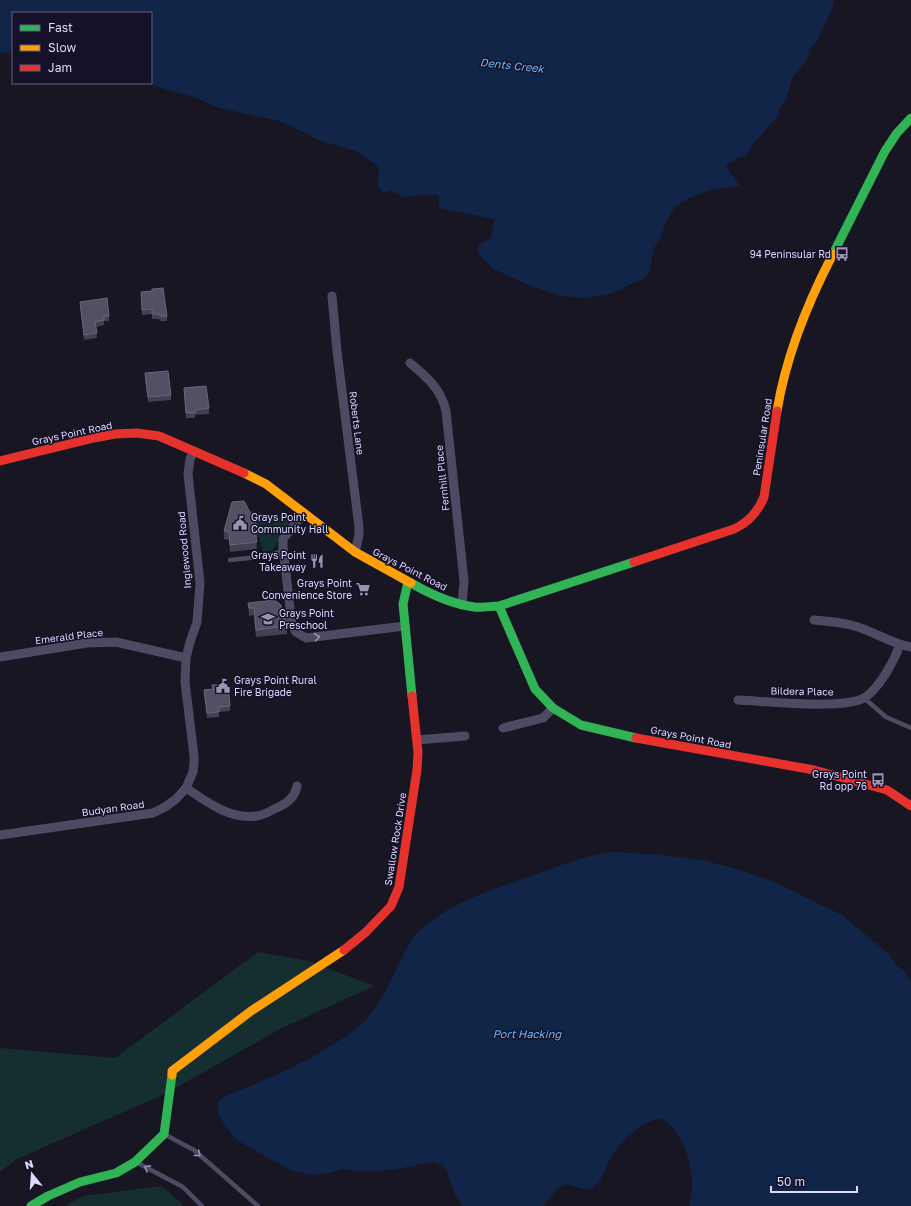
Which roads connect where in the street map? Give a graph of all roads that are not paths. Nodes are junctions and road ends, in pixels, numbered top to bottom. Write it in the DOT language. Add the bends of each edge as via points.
graph roads {
  1 [pos="911,118"];
  2 [pos="332,296"];
  3 [pos="410,363"];
  4 [pos="194,451"];
  5 [pos="0,461"];
  6 [pos="304,513"];
  7 [pos="283,551"];
  8 [pos="355,552"];
  9 [pos="230,560"];
  10 [pos="408,582"];
  11 [pos="462,605"];
  12 [pos="499,606"];
  13 [pos="814,620"];
  14 [pos="406,626"];
  15 [pos="900,645"];
  16 [pos="911,647"];
  17 [pos="0,657"];
  18 [pos="186,658"];
  19 [pos="864,698"];
  20 [pos="738,700"];
  21 [pos="553,708"];
  22 [pos="503,728"];
  23 [pos="911,728"];
  24 [pos="465,736"];
  25 [pos="417,740"];
  26 [pos="297,786"];
  27 [pos="186,788"];
  28 [pos="911,806"];
  29 [pos="0,835"];
  30 [pos="164,1134"];
  31 [pos="136,1162"];
  32 [pos="31,1206"];
  33 [pos="202,1206"];
  34 [pos="258,1206"];
  1 -- 12 [label="street, Peninsular Road" via="899,130 857,205 805,314 784,374 764,498 751,520 721,534"];
  2 -- 8 [label="street, Roberts Lane" via="359,527"];
  3 -- 11 [label="street, Fernhill Place" via="436,388 446,411 464,581"];
  4 -- 5 [label="street, Grays Point Road" via="160,436 125,433 105,435"];
  4 -- 6 [label="street, Grays Point Road" via="256,478"];
  4 -- 18 [label="street, Inglewood Road" via="188,474 200,583 197,622"];
  6 -- 7 [label="street" via="283,539"];
  6 -- 8 [label="street, Grays Point Road"];
  7 -- 9 [label="lane" via="267,556"];
  7 -- 14 [label="street, one-way" via="292,625 296,632 306,638"];
  8 -- 10 [label="street, Grays Point Road"];
  10 -- 11 [label="street, Grays Point Road" via="431,594"];
  10 -- 14 [label="street, Swallow Rock Drive" via="403,604"];
  11 -- 12 [label="street, Grays Point Road"];
  12 -- 21 [label="street, Grays Point Road" via="535,689"];
  13 -- 15 [label="street" via="857,626"];
  14 -- 25 [label="street, Swallow Rock Drive"];
  15 -- 16 [label="street"];
  15 -- 19 [label="street" via="876,687"];
  17 -- 18 [label="street, Emerald Place" via="87,643 116,642"];
  18 -- 27 [label="street, Inglewood Road" via="185,682 194,756 193,772"];
  19 -- 20 [label="street, Bildera Place" via="852,702 832,703"];
  19 -- 23 [label="lane" via="886,717"];
  21 -- 22 [label="street" via="542,718"];
  21 -- 28 [label="street, Grays Point Road" via="581,725 646,740 814,770 872,785 887,790"];
  24 -- 25 [label="street"];
  25 -- 30 [label="street, Swallow Rock Drive" via="417,770 399,887 391,906 350,946 251,1011 172,1071"];
  26 -- 27 [label="street" via="296,793 284,806 258,816 238,816 216,807"];
  27 -- 29 [label="street, Budyan Road" via="171,803 152,813"];
  30 -- 31 [label="street"];
  30 -- 34 [label="lane, one-way" via="194,1150"];
  31 -- 32 [label="street" via="116,1173 80,1182"];
  33 -- 31 [label="lane, one-way" via="184,1187"];
}
